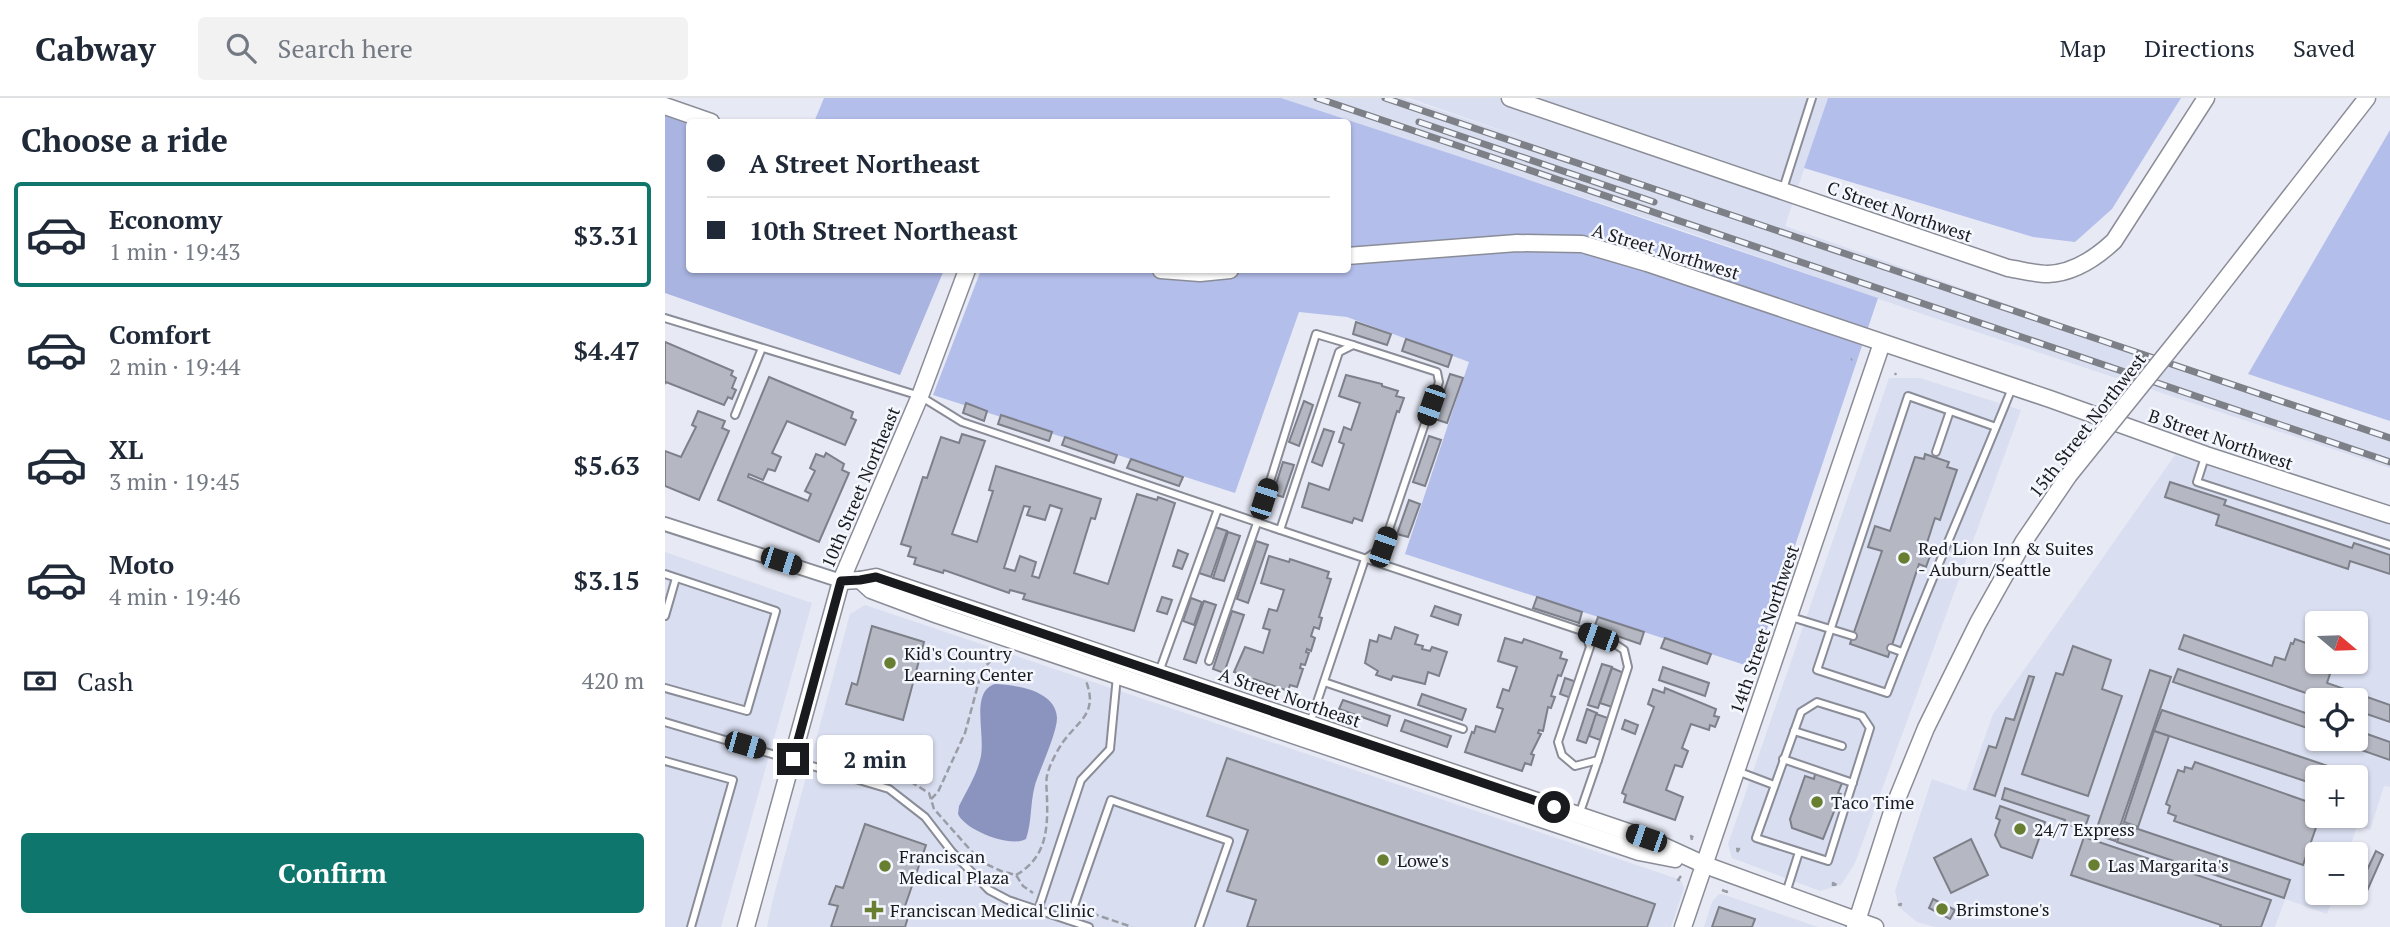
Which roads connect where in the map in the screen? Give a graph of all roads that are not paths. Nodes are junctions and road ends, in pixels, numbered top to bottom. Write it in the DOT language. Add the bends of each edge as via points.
graph roads {
  1 [pos="1510,98"];
  2 [pos="1812,98"];
  3 [pos="2206,98"];
  4 [pos="2367,98"];
  5 [pos="665,106"];
  6 [pos="702,119"];
  7 [pos="1783,191"];
  8 [pos="1351,256"];
  9 [pos="966,273"];
  10 [pos="665,318"];
  11 [pos="1882,342"];
  12 [pos="1353,345"];
  13 [pos="762,348"];
  14 [pos="2013,386"];
  15 [pos="920,396"];
  16 [pos="1950,411"];
  17 [pos="735,415"];
  18 [pos="1996,427"];
  19 [pos="1936,453"];
  20 [pos="2206,455"];
  21 [pos="1218,509"];
  22 [pos="2390,515"];
  23 [pos="1257,523"];
  24 [pos="665,524"];
  25 [pos="1280,530"];
  26 [pos="2390,545"];
  27 [pos="1365,559"];
  28 [pos="665,574"];
  29 [pos="676,578"];
  30 [pos="841,581"];
  31 [pos="665,616"];
  32 [pos="1789,616"];
  33 [pos="1830,628"];
  34 [pos="1585,632"];
  35 [pos="1853,636"];
  36 [pos="1891,648"];
  37 [pos="1902,652"];
  38 [pos="1209,660"];
  39 [pos="1120,668"];
  40 [pos="1159,673"];
  41 [pos="1324,682"];
  42 [pos="665,688"];
  43 [pos="665,722"];
  44 [pos="1463,729"];
  45 [pos="1308,731"];
  46 [pos="1794,731"];
  47 [pos="1842,746"];
  48 [pos="793,759"];
  49 [pos="1783,759"];
  50 [pos="1598,760"];
  51 [pos="665,761"];
  52 [pos="1737,771"];
  53 [pos="1853,783"];
  54 [pos="1774,785"];
  55 [pos="1579,815"];
  56 [pos="1799,852"];
  57 [pos="1705,865"];
  58 [pos="1785,895"];
  59 [pos="1038,910"];
  60 [pos="1069,920"];
  61 [pos="1856,924"];
  62 [pos="691,927"];
  63 [pos="746,927"];
  64 [pos="1089,927"];
  65 [pos="1199,927"];
  66 [pos="1683,927"];
  67 [pos="1875,927"];
  1 -- 7 [label="street, C Street Northwest"];
  2 -- 7 [label="lane"];
  3 -- 7 [label="street, C Street Northwest" via="2114,241 2079,265 2049,274 2008,268"];
  4 -- 61 [label="street, 15th Street Northwest, bridge" via="2069,475 2024,541 1926,728 1893,809"];
  5 -- 6 [label="street"];
  8 -- 11 [label="street, A Street Northwest" via="1517,243 1582,244"];
  9 -- 15 [label="street, 10th Street Northeast"];
  10 -- 13 [label="lane"];
  11 -- 14 [label="street, B Street Northwest"];
  11 -- 32 [label="street, 14th Street Northwest"];
  12 -- 23 [label="lane" via="1317,334"];
  12 -- 25 [label="lane" via="1339,352"];
  12 -- 27 [label="lane" via="1437,372 1439,382 1383,547"];
  13 -- 15 [label="lane"];
  13 -- 17 [label="lane"];
  14 -- 18 [label="lane"];
  14 -- 20 [label="street, B Street Northwest"];
  15 -- 21 [label="lane" via="962,422"];
  15 -- 30 [label="street, 10th Street Northeast"];
  16 -- 18 [label="lane"];
  16 -- 19 [label="lane"];
  16 -- 33 [label="lane" via="1908,396"];
  18 -- 37 [label="lane"];
  20 -- 22 [label="street, B Street Northwest"];
  20 -- 26 [label="lane" via="2197,482"];
  21 -- 23 [label="lane"];
  21 -- 40 [label="lane"];
  23 -- 25 [label="lane"];
  23 -- 38 [label="lane"];
  24 -- 30 [label="street, A Street Northeast"];
  25 -- 27 [label="lane"];
  27 -- 34 [label="lane"];
  27 -- 41 [label="lane"];
  28 -- 29 [label="lane"];
  29 -- 31 [label="lane"];
  29 -- 42 [label="lane" via="776,611 747,711"];
  30 -- 39 [label="street, A Street Northeast" via="860,580 871,590 938,615"];
  30 -- 48 [label="street, 10th Street Northeast"];
  32 -- 33 [label="lane"];
  32 -- 52 [label="street, 14th Street Northwest"];
  33 -- 35 [label="lane"];
  33 -- 37 [label="lane" via="1817,670 1887,693"];
  34 -- 50 [label="lane" via="1624,650 1628,667"];
  34 -- 50 [label="lane" via="1590,647 1558,742 1562,755 1575,766"];
  36 -- 37 [label="lane"];
  39 -- 40 [label="street, A Street Northeast"];
  39 -- 45 [label="street, A Street Northeast"];
  39 -- 59 [label="lane" via="1110,749 1081,780"];
  40 -- 45 [label="street, A Street Northeast"];
  41 -- 44 [label="lane"];
  41 -- 45 [label="lane"];
  43 -- 48 [label="lane"];
  45 -- 55 [label="street, A Street Northeast"];
  45 -- 57 [label="street, A Street Northeast" via="1639,852"];
  46 -- 47 [label="lane"];
  46 -- 49 [label="lane"];
  46 -- 53 [label="lane" via="1801,712 1817,702 1862,716 1870,728"];
  48 -- 59 [label="lane" via="889,789 925,817 989,890"];
  48 -- 63 [label="street, 10th Street Northeast"];
  49 -- 53 [label="lane"];
  49 -- 54 [label="lane"];
  50 -- 55 [label="lane"];
  51 -- 62 [label="lane" via="733,780"];
  52 -- 54 [label="lane"];
  52 -- 57 [label="street, 14th Street Northwest"];
  53 -- 56 [label="lane" via="1828,861"];
  54 -- 56 [label="lane" via="1756,838"];
  55 -- 57 [label="street, A Street Northeast"];
  56 -- 58 [label="lane"];
  57 -- 58 [label="street, A Street Northeast"];
  57 -- 66 [label="street, 14th Street Northwest"];
  58 -- 61 [label="street, A Street Northeast"];
  59 -- 60 [label="lane"];
  60 -- 64 [label="lane"];
  60 -- 65 [label="lane" via="1111,800 1229,841"];
  61 -- 67 [label="street, A Street Northeast"];
}
